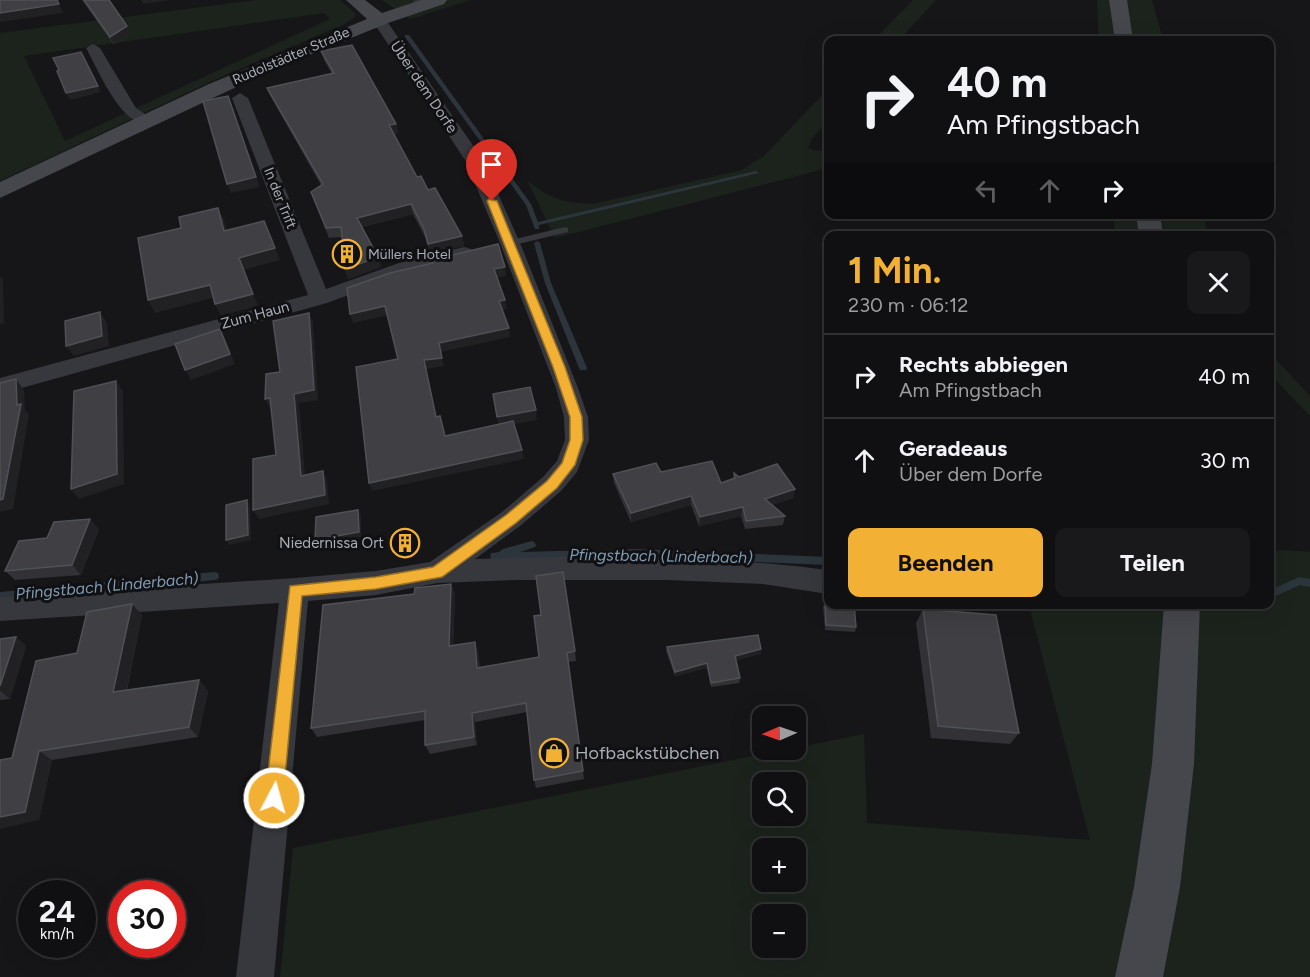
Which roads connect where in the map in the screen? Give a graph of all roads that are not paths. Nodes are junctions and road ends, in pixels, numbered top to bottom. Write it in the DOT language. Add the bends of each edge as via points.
graph roads {
  1 [pos="355,0"];
  2 [pos="438,0"];
  3 [pos="1118,0"];
  4 [pos="379,20"];
  5 [pos="1123,36"];
  6 [pos="93,48"];
  7 [pos="240,98"];
  8 [pos="147,121"];
  9 [pos="0,191"];
  10 [pos="565,230"];
  11 [pos="510,243"];
  12 [pos="320,298"];
  13 [pos="0,386"];
  14 [pos="437,573"];
  15 [pos="824,581"];
  16 [pos="296,590"];
  17 [pos="0,609"];
  18 [pos="1182,609"];
  19 [pos="255,977"];
  20 [pos="1139,977"];
  1 -- 4 [label="street"];
  2 -- 4 [label="street, Rudolstädter Straße"];
  3 -- 5 [label="street"];
  4 -- 8 [label="street, Rudolstädter Straße"];
  4 -- 11 [label="street, Über dem Dorfe" via="474,160"];
  6 -- 8 [label="street" via="130,111"];
  7 -- 12 [label="street, In der Trift"];
  8 -- 9 [label="street, Rudolstädter Straße"];
  10 -- 11 [label="lane"];
  11 -- 12 [label="street, Zum Haun" via="406,267"];
  11 -- 14 [label="street, Über dem Dorfe" via="567,388 576,417 577,440 568,465 552,484"];
  12 -- 13 [label="street, Zum Haun"];
  14 -- 15 [label="street" via="667,569 763,573"];
  14 -- 16 [label="street"];
  16 -- 17 [label="street"];
  16 -- 19 [label="street"];
  18 -- 20 [label="street" via="1173,764 1157,887"];
}
